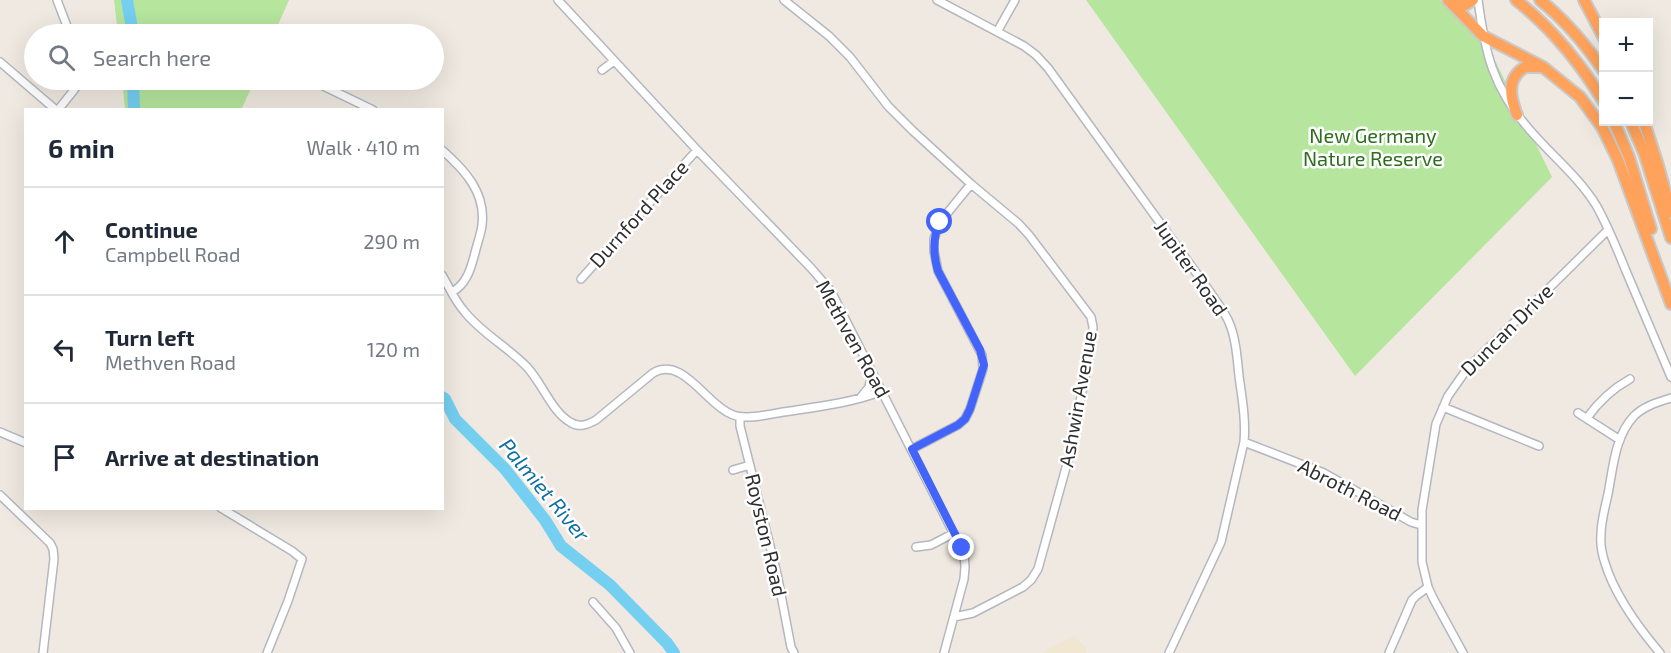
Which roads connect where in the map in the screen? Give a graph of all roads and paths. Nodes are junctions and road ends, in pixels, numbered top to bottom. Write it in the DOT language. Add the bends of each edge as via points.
graph roads {
  1 [pos="57,0"];
  2 [pos="558,0"];
  3 [pos="784,0"];
  4 [pos="937,0"];
  5 [pos="1015,0"];
  6 [pos="1473,0"];
  7 [pos="1478,0"];
  8 [pos="1516,0"];
  9 [pos="1540,0"];
  10 [pos="1584,0"];
  11 [pos="1450,2"];
  12 [pos="66,24"];
  13 [pos="1599,28"];
  14 [pos="997,32"];
  15 [pos="1483,36"];
  16 [pos="614,61"];
  17 [pos="0,62"];
  18 [pos="1599,64"];
  19 [pos="1544,67"];
  20 [pos="602,70"];
  21 [pos="24,82"];
  22 [pos="33,90"];
  23 [pos="75,90"];
  24 [pos="332,90"];
  25 [pos="1599,94"];
  26 [pos="55,108"];
  27 [pos="59,108"];
  28 [pos="369,108"];
  29 [pos="1517,114"];
  30 [pos="1616,126"];
  31 [pos="1633,126"];
  32 [pos="1645,126"];
  33 [pos="696,150"];
  34 [pos="444,152"];
  35 [pos="971,184"];
  36 [pos="1671,212"];
  37 [pos="1608,230"];
  38 [pos="1671,238"];
  39 [pos="444,278"];
  40 [pos="581,279"];
  41 [pos="452,292"];
  42 [pos="1671,295"];
  43 [pos="1671,304"];
  44 [pos="872,370"];
  45 [pos="1671,377"];
  46 [pos="1630,379"];
  47 [pos="882,391"];
  48 [pos="859,398"];
  49 [pos="1671,398"];
  50 [pos="1443,406"];
  51 [pos="1578,413"];
  52 [pos="740,417"];
  53 [pos="1587,418"];
  54 [pos="0,432"];
  55 [pos="1620,440"];
  56 [pos="24,442"];
  57 [pos="1244,442"];
  58 [pos="1539,446"];
  59 [pos="912,449"];
  60 [pos="750,465"];
  61 [pos="733,470"];
  62 [pos="1,498"];
  63 [pos="224,510"];
  64 [pos="1421,525"];
  65 [pos="954,533"];
  66 [pos="916,546"];
  67 [pos="1428,587"];
  68 [pos="593,602"];
  69 [pos="954,617"];
  70 [pos="44,653"];
  71 [pos="267,653"];
  72 [pos="630,653"];
  73 [pos="794,653"];
  74 [pos="944,653"];
  75 [pos="1169,653"];
  76 [pos="1389,653"];
  77 [pos="1463,653"];
  78 [pos="1660,653"];
  1 -- 12 [label="street"];
  2 -- 16 [label="street, Methven Road"];
  3 -- 35 [label="street, Ashwin Avenue" via="829,36 888,106"];
  4 -- 14 [label="street, Jupiter Road"];
  5 -- 14 [label="street"];
  6 -- 11 [label="highway" via="1465,5"];
  7 -- 15 [label="street"];
  8 -- 25 [label="highway" via="1565,47"];
  9 -- 18 [label="highway"];
  10 -- 13 [label="highway"];
  11 -- 15 [label="highway"];
  14 -- 57 [label="street, Jupiter Road" via="1024,46 1048,68 1224,312 1235,343"];
  15 -- 19 [label="highway"];
  15 -- 29 [label="street" via="1499,87"];
  16 -- 20 [label="street"];
  16 -- 33 [label="street, Methven Road"];
  17 -- 21 [label="street"];
  19 -- 29 [label="highway" via="1525,67 1514,77 1511,96"];
  19 -- 43 [label="highway" via="1580,97 1610,140"];
  22 -- 26 [label="street"];
  23 -- 27 [label="street"];
  24 -- 28 [label="street"];
  29 -- 37 [label="street" via="1581,184"];
  30 -- 42 [label="highway"];
  31 -- 38 [label="highway"];
  32 -- 36 [label="highway"];
  33 -- 40 [label="street, Durnford Place"];
  33 -- 44 [label="street, Methven Road" via="826,284"];
  34 -- 41 [label="street" via="466,172 482,202 482,224 473,263 465,280"];
  35 -- 59 [label="street" via="936,229 934,252 938,271 980,350 984,365 965,419"];
  35 -- 69 [label="street, Ashwin Avenue" via="1029,235 1087,310 1093,327 1070,453 1038,569 1023,587 973,613"];
  37 -- 45 [label="street"];
  37 -- 50 [label="street, Duncan Drive" via="1473,362"];
  39 -- 41 [label="street"];
  41 -- 52 [label="street" via="463,311 526,366 560,414 575,425 596,420 653,373 668,368 683,375 724,411"];
  44 -- 47 [label="street, Methven Road"];
  44 -- 48 [label="street" via="869,387"];
  46 -- 53 [label="street" via="1604,397"];
  47 -- 48 [label="street"];
  47 -- 59 [label="street, Methven Road"];
  48 -- 52 [label="street"];
  49 -- 55 [label="street" via="1638,412"];
  50 -- 58 [label="street"];
  50 -- 64 [label="street, Duncan Drive" via="1432,438"];
  51 -- 53 [label="street"];
  52 -- 60 [label="street, Royston Road"];
  53 -- 55 [label="street"];
  54 -- 56 [label="street"];
  55 -- 78 [label="street" via="1602,523 1601,546 1613,583"];
  57 -- 64 [label="street, Abroth Road" via="1324,473"];
  57 -- 75 [label="street, Jupiter Road" via="1217,551"];
  59 -- 65 [label="street, Methven Road"];
  60 -- 61 [label="street"];
  60 -- 73 [label="street, Royston Road"];
  62 -- 70 [label="street" via="53,549"];
  63 -- 71 [label="street" via="302,559"];
  64 -- 67 [label="street, Duncan Drive" via="1422,562"];
  65 -- 66 [label="street" via="931,545"];
  65 -- 69 [label="street, Methven Road" via="964,554 965,567"];
  67 -- 76 [label="street" via="1412,600"];
  67 -- 77 [label="street, Duncan Drive"];
  68 -- 72 [label="street" via="611,621"];
  69 -- 74 [label="street, Methven Road"];
}
